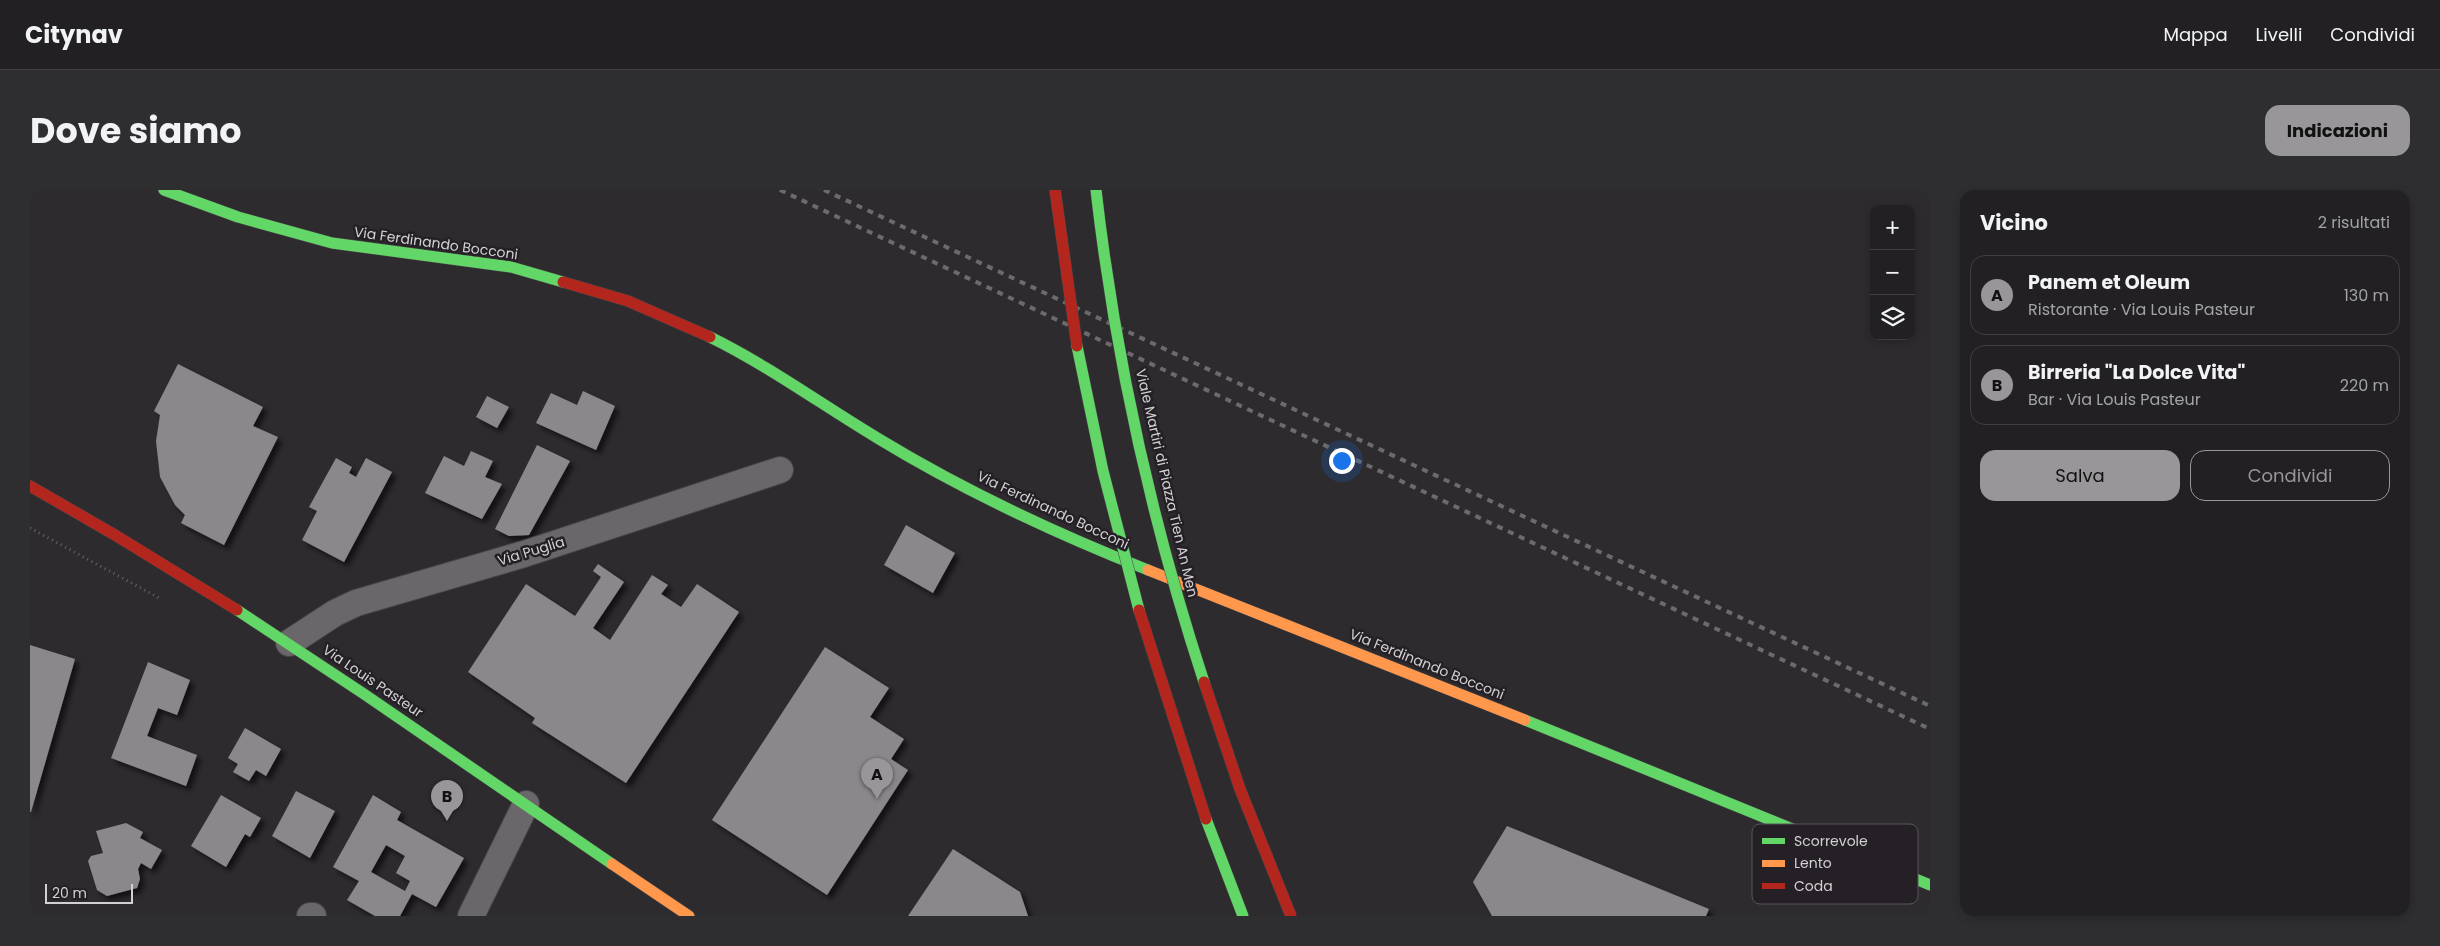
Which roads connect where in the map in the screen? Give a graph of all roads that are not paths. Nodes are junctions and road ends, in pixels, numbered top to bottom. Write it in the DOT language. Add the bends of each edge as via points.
graph roads {
  1 [pos="164,190"];
  2 [pos="1055,190"];
  3 [pos="1096,190"];
  4 [pos="780,470"];
  5 [pos="30,486"];
  6 [pos="289,643"];
  7 [pos="526,804"];
  8 [pos="1780,824"];
  9 [pos="1918,880"];
  10 [pos="1930,885"];
  11 [pos="471,916"];
  12 [pos="689,916"];
  13 [pos="1243,916"];
  14 [pos="1291,916"];
  1 -- 8 [label="main road, Via Ferdinando Bocconi" via="238,217 332,243 511,268 628,301 749,357 880,440 1003,506 1131,564 1355,651"];
  2 -- 13 [label="main road, bridge" via="1084,385 1117,534 1156,668"];
  3 -- 14 [label="main road, Viale Martiri di Piazza Tien An Men, bridge" via="1116,328 1164,550 1237,780"];
  4 -- 6 [label="street, Via Puglia" via="524,554 356,603"];
  5 -- 6 [label="main road, Via Louis Pasteur" via="138,548"];
  6 -- 7 [label="main road, Via Louis Pasteur"];
  7 -- 11 [label="street"];
  7 -- 12 [label="main road, Via Louis Pasteur"];
  9 -- 10 [label="main road, Via Ferdinando Bocconi"];
}
